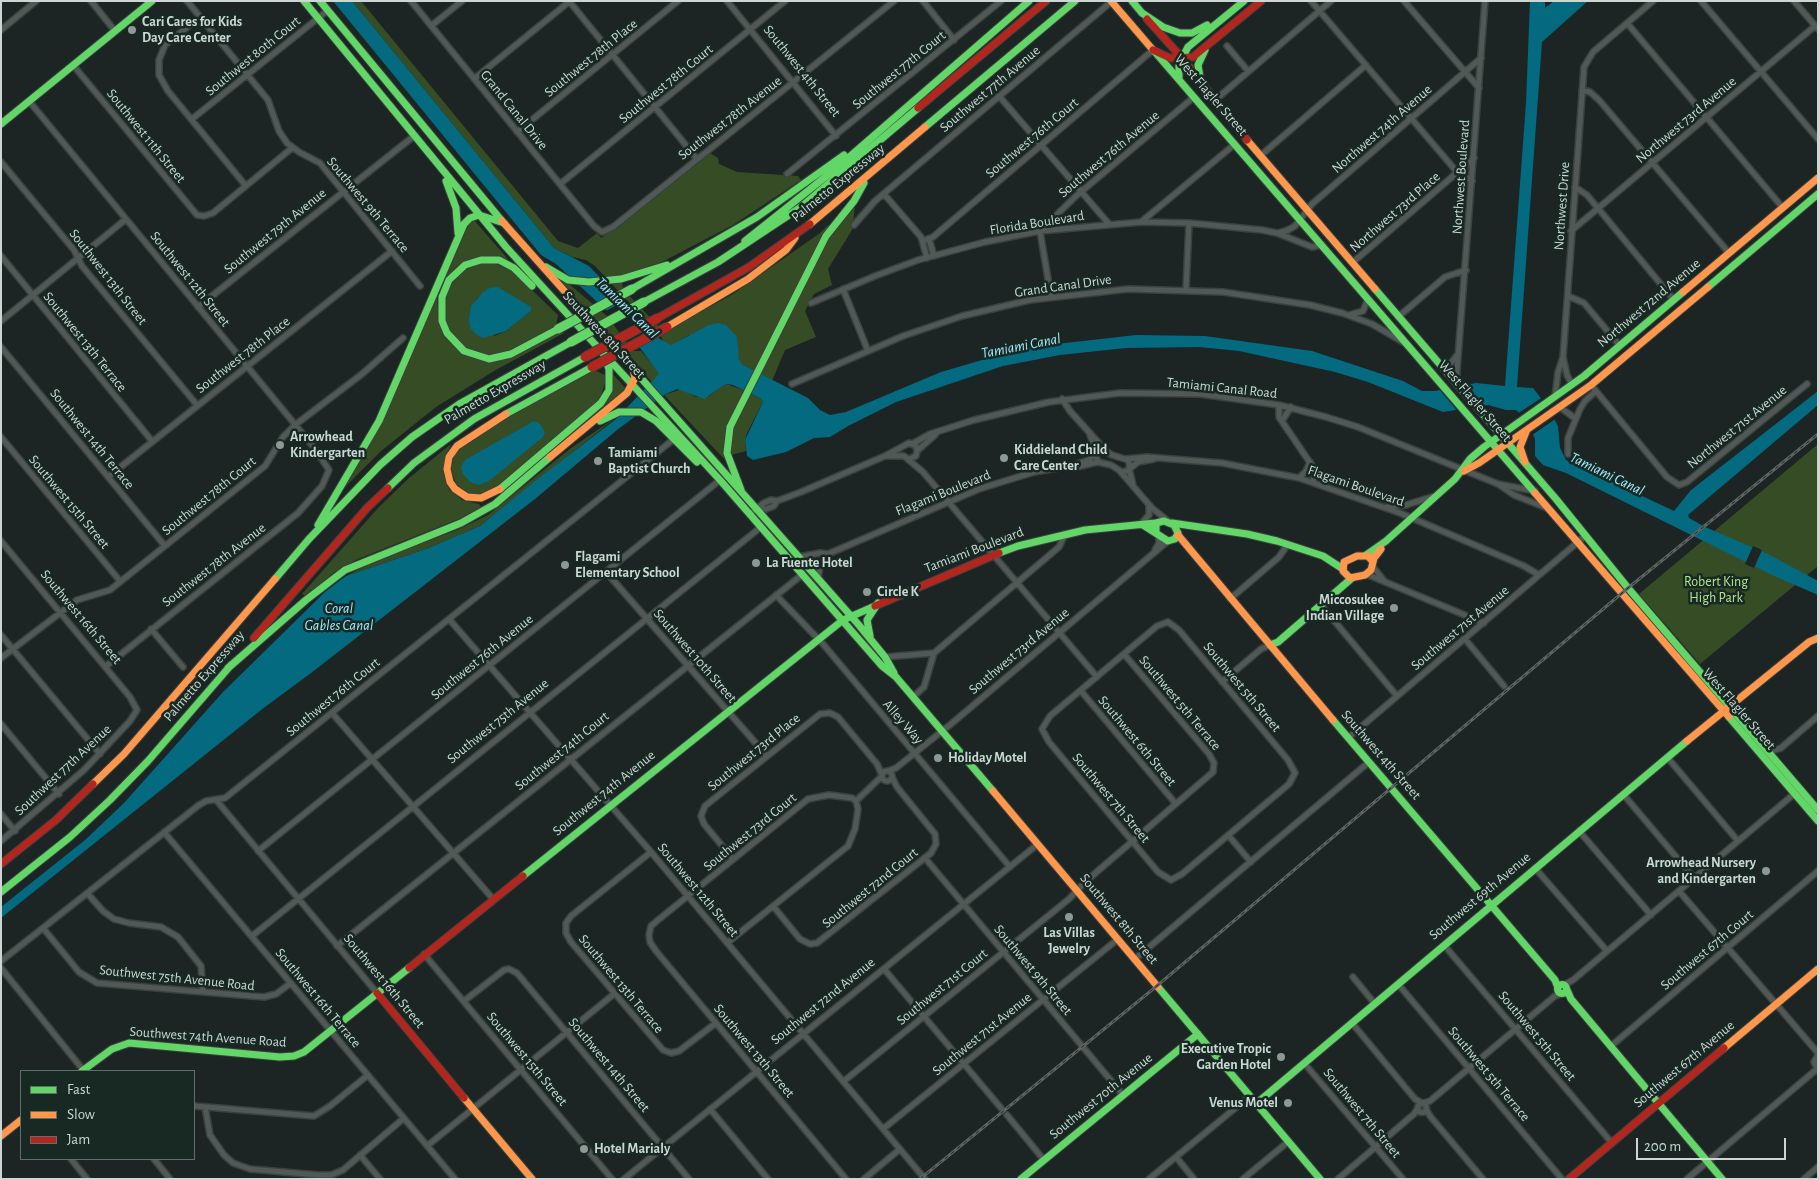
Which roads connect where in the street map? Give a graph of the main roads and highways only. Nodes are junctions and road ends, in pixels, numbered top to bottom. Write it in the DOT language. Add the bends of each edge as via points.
graph roads {
  1 [pos="152,1"];
  2 [pos="304,1"];
  3 [pos="320,1"];
  4 [pos="1029,1"];
  5 [pos="1046,1"];
  6 [pos="1132,1"];
  7 [pos="1244,1"];
  8 [pos="1261,1"];
  9 [pos="1076,2"];
  10 [pos="1111,2"];
  11 [pos="1142,13"];
  12 [pos="1223,18"];
  13 [pos="1206,48"];
  14 [pos="1153,50"];
  15 [pos="1182,58"];
  16 [pos="1179,79"];
  17 [pos="1201,83"];
  18 [pos="1194,96"];
  19 [pos="1214,102"];
  20 [pos="2,121"];
  21 [pos="891,121"];
  22 [pos="414,136"];
  23 [pos="433,139"];
  24 [pos="1244,155"];
  25 [pos="1260,156"];
  26 [pos="442,170"];
  27 [pos="1818,178"];
  28 [pos="866,179"];
  29 [pos="1818,194"];
  30 [pos="1782,208"];
  31 [pos="479,215"];
  32 [pos="1790,217"];
  33 [pos="504,223"];
  34 [pos="798,233"];
  35 [pos="458,236"];
  36 [pos="529,253"];
  37 [pos="1729,253"];
  38 [pos="693,254"];
  39 [pos="718,262"];
  40 [pos="1737,262"];
  41 [pos="544,291"];
  42 [pos="1674,300"];
  43 [pos="1682,309"];
  44 [pos="1380,312"];
  45 [pos="1398,317"];
  46 [pos="1620,346"];
  47 [pos="603,354"];
  48 [pos="1628,355"];
  49 [pos="633,368"];
  50 [pos="1584,376"];
  51 [pos="1594,388"];
  52 [pos="636,389"];
  53 [pos="586,428"];
  54 [pos="1528,430"];
  55 [pos="1500,435"];
  56 [pos="1491,441"];
  57 [pos="1506,443"];
  58 [pos="1499,449"];
  59 [pos="711,455"];
  60 [pos="1527,467"];
  61 [pos="1464,471"];
  62 [pos="720,480"];
  63 [pos="741,490"];
  64 [pos="753,511"];
  65 [pos="1170,522"];
  66 [pos="1191,526"];
  67 [pos="761,527"];
  68 [pos="1157,528"];
  69 [pos="775,529"];
  70 [pos="1174,537"];
  71 [pos="1582,538"];
  72 [pos="309,539"];
  73 [pos="1323,556"];
  74 [pos="1350,558"];
  75 [pos="1370,561"];
  76 [pos="1343,571"];
  77 [pos="1352,578"];
  78 [pos="1338,589"];
  79 [pos="878,603"];
  80 [pos="847,618"];
  81 [pos="870,638"];
  82 [pos="1818,638"];
  83 [pos="1270,646"];
  84 [pos="228,668"];
  85 [pos="896,677"];
  86 [pos="1726,708"];
  87 [pos="1817,808"];
  88 [pos="1818,821"];
  89 [pos="1,864"];
  90 [pos="1,892"];
  91 [pos="1491,905"];
  92 [pos="1818,969"];
  93 [pos="376,993"];
  94 [pos="1198,1034"];
  95 [pos="84,1070"];
  96 [pos="1257,1103"];
  97 [pos="1659,1103"];
  98 [pos="20,1121"];
  99 [pos="1,1136"];
  100 [pos="532,1179"];
  101 [pos="1021,1179"];
  102 [pos="1320,1179"];
  103 [pos="1569,1179"];
  104 [pos="1722,1179"];
  1 -- 20 [label="main road"];
  2 -- 22 [label="main road, Southwest 8th Street"];
  3 -- 23 [label="main road, Southwest 8th Street"];
  4 -- 21 [label="main road"];
  5 -- 39 [label="main road, Palmetto Expressway" via="815,196 767,232"];
  6 -- 11 [label="main road, West Flagler Street"];
  7 -- 12 [label="main road"];
  8 -- 13 [label="main road"];
  9 -- 28 [label="main road, Palmetto Expressway"];
  10 -- 14 [label="main road, West Flagler Street"];
  11 -- 12 [label="main road" via="1163,27 1187,34"];
  11 -- 15 [label="main road, West Flagler Street"];
  12 -- 15 [label="main road" via="1188,47"];
  13 -- 15 [label="main road" via="1193,57"];
  13 -- 17 [label="main road" via="1198,65"];
  14 -- 15 [label="main road" via="1170,58"];
  14 -- 16 [label="main road, West Flagler Street"];
  15 -- 16 [label="main road"];
  15 -- 17 [label="main road, West Flagler Street"];
  16 -- 18 [label="main road, West Flagler Street"];
  17 -- 19 [label="main road, West Flagler Street"];
  18 -- 19 [label="main road"];
  18 -- 24 [label="main road, West Flagler Street"];
  19 -- 25 [label="main road, West Flagler Street"];
  21 -- 38 [label="main road" via="779,203"];
  21 -- 39 [label="main road" via="833,172"];
  22 -- 23 [label="main road"];
  22 -- 26 [label="main road, Southwest 8th Street"];
  23 -- 33 [label="main road, Southwest 8th Street"];
  24 -- 25 [label="main road"];
  24 -- 44 [label="main road, West Flagler Street"];
  25 -- 45 [label="main road, West Flagler Street"];
  26 -- 31 [label="main road, Southwest 8th Street"];
  26 -- 35 [label="main road" via="455,201"];
  27 -- 30 [label="main road, Northwest 72nd Avenue"];
  28 -- 34 [label="main road, Palmetto Expressway"];
  28 -- 63 [label="main road" via="854,201 826,236 730,427 727,445 730,463"];
  29 -- 32 [label="main road, Northwest 72nd Avenue"];
  30 -- 32 [label="main road"];
  30 -- 37 [label="main road, Northwest 72nd Avenue"];
  31 -- 33 [label="main road"];
  31 -- 35 [label="main road" via="466,221"];
  31 -- 41 [label="main road, Southwest 8th Street"];
  32 -- 40 [label="main road, Northwest 72nd Avenue"];
  33 -- 36 [label="main road, Southwest 8th Street"];
  34 -- 47 [label="main road, bridge" via="786,250 732,289 667,327 592,367 506,414 457,446 449,456 447,469 455,489 474,498 494,494 597,408 607,395 610,384 609,369"];
  34 -- 84 [label="main road, Palmetto Expressway, bridge" via="742,270 474,419 414,462 367,508"];
  35 -- 72 [label="main road" via="379,421"];
  36 -- 38 [label="main road" via="568,280 589,282 621,279"];
  36 -- 49 [label="main road, Southwest 8th Street"];
  37 -- 40 [label="main road"];
  37 -- 42 [label="main road, Northwest 72nd Avenue"];
  38 -- 41 [label="main road, bridge" via="511,354 489,359 472,355 458,346 442,321 441,301 447,284 460,269 476,260 503,262 536,289"];
  39 -- 72 [label="main road, Palmetto Expressway, bridge" via="474,395 426,426 380,464"];
  40 -- 43 [label="main road, Northwest 72nd Avenue"];
  41 -- 47 [label="main road, Southwest 8th Street"];
  42 -- 43 [label="main road"];
  42 -- 46 [label="main road, Northwest 72nd Avenue"];
  43 -- 48 [label="main road, Northwest 72nd Avenue"];
  44 -- 45 [label="main road" via="1390,318"];
  44 -- 56 [label="main road, West Flagler Street"];
  45 -- 55 [label="main road, West Flagler Street"];
  46 -- 48 [label="main road"];
  46 -- 50 [label="main road, Northwest 72nd Avenue"];
  47 -- 52 [label="main road, Southwest 8th Street"];
  48 -- 51 [label="main road, Northwest 72nd Avenue"];
  49 -- 52 [label="main road"];
  49 -- 59 [label="main road, Southwest 8th Street"];
  50 -- 51 [label="main road"];
  50 -- 55 [label="main road, Northwest 72nd Avenue"];
  51 -- 54 [label="main road, Northwest 72nd Avenue"];
  52 -- 53 [label="main road"];
  52 -- 62 [label="main road, Southwest 8th Street"];
  53 -- 62 [label="main road" via="619,412 646,414 705,470"];
  53 -- 84 [label="main road" via="480,513 365,560 336,576"];
  54 -- 57 [label="main road, Northwest 72nd Avenue"];
  54 -- 60 [label="main road" via="1520,447"];
  55 -- 56 [label="main road, Northwest 72nd Avenue"];
  55 -- 57 [label="main road, West Flagler Street"];
  56 -- 58 [label="main road, West Flagler Street"];
  56 -- 61 [label="main road" via="1470,459"];
  57 -- 58 [label="main road, Northwest 72nd Avenue"];
  57 -- 60 [label="main road, West Flagler Street"];
  58 -- 61 [label="main road"];
  58 -- 71 [label="main road, West Flagler Street" via="1551,509"];
  59 -- 62 [label="main road"];
  59 -- 63 [label="main road, Southwest 8th Street"];
  60 -- 71 [label="main road, West Flagler Street"];
  61 -- 75 [label="main road" via="1386,542"];
  62 -- 64 [label="main road, Southwest 8th Street"];
  63 -- 64 [label="main road, Southwest 8th Street"];
  64 -- 67 [label="main road, Southwest 8th Street"];
  64 -- 69 [label="main road, Southwest 8th Street"];
  65 -- 66 [label="main road"];
  65 -- 68 [label="main road"];
  65 -- 70 [label="main road"];
  66 -- 70 [label="main road"];
  66 -- 73 [label="main road" via="1246,534"];
  67 -- 69 [label="main road"];
  67 -- 80 [label="main road, Southwest 8th Street"];
  68 -- 70 [label="main road, Tamiami Boulevard"];
  68 -- 79 [label="main road, Tamiami Boulevard" via="1141,526 1065,534 992,555"];
  69 -- 80 [label="main road, Southwest 8th Street" via="818,578"];
  70 -- 83 [label="main road, Southwest 4th Street"];
  71 -- 86 [label="main road, West Flagler Street"];
  72 -- 89 [label="main road, Palmetto Expressway" via="124,754 67,809"];
  73 -- 74 [label="main road"];
  73 -- 76 [label="main road"];
  74 -- 75 [label="main road"];
  74 -- 76 [label="main road" via="1344,562"];
  75 -- 77 [label="main road" via="1366,574"];
  76 -- 77 [label="main road"];
  76 -- 78 [label="main road"];
  77 -- 78 [label="main road"];
  78 -- 83 [label="main road"];
  79 -- 80 [label="main road, Tamiami Boulevard"];
  79 -- 81 [label="main road" via="867,620"];
  80 -- 81 [label="main road, Southwest 8th Street"];
  80 -- 85 [label="main road, Southwest 8th Street" via="882,666"];
  80 -- 93 [label="main road, Southwest 74th Avenue"];
  81 -- 85 [label="main road, Southwest 8th Street"];
  82 -- 86 [label="main road, Southwest 69th Avenue" via="1803,646"];
  83 -- 91 [label="main road, Southwest 4th Street"];
  84 -- 90 [label="main road, Palmetto Expressway" via="110,800"];
  85 -- 94 [label="main road, Southwest 8th Street"];
  86 -- 87 [label="main road, West Flagler Street" via="1813,799"];
  86 -- 88 [label="main road, West Flagler Street"];
  86 -- 91 [label="main road, Southwest 69th Avenue"];
  91 -- 96 [label="main road, Southwest 69th Avenue"];
  91 -- 97 [label="main road, Southwest 4th Street"];
  92 -- 97 [label="main road, Southwest 67th Avenue"];
  93 -- 95 [label="main road, Southwest 74th Avenue Road" via="304,1052 288,1057 129,1043 112,1049"];
  93 -- 100 [label="main road, Southwest 16th Street"];
  94 -- 96 [label="main road, Southwest 8th Street"];
  94 -- 101 [label="main road, Southwest 70th Avenue"];
  96 -- 102 [label="main road, Southwest 8th Street"];
  97 -- 103 [label="main road, Southwest 67th Avenue"];
  97 -- 104 [label="main road, Southwest 4th Street"];
  98 -- 99 [label="main road"];
}
